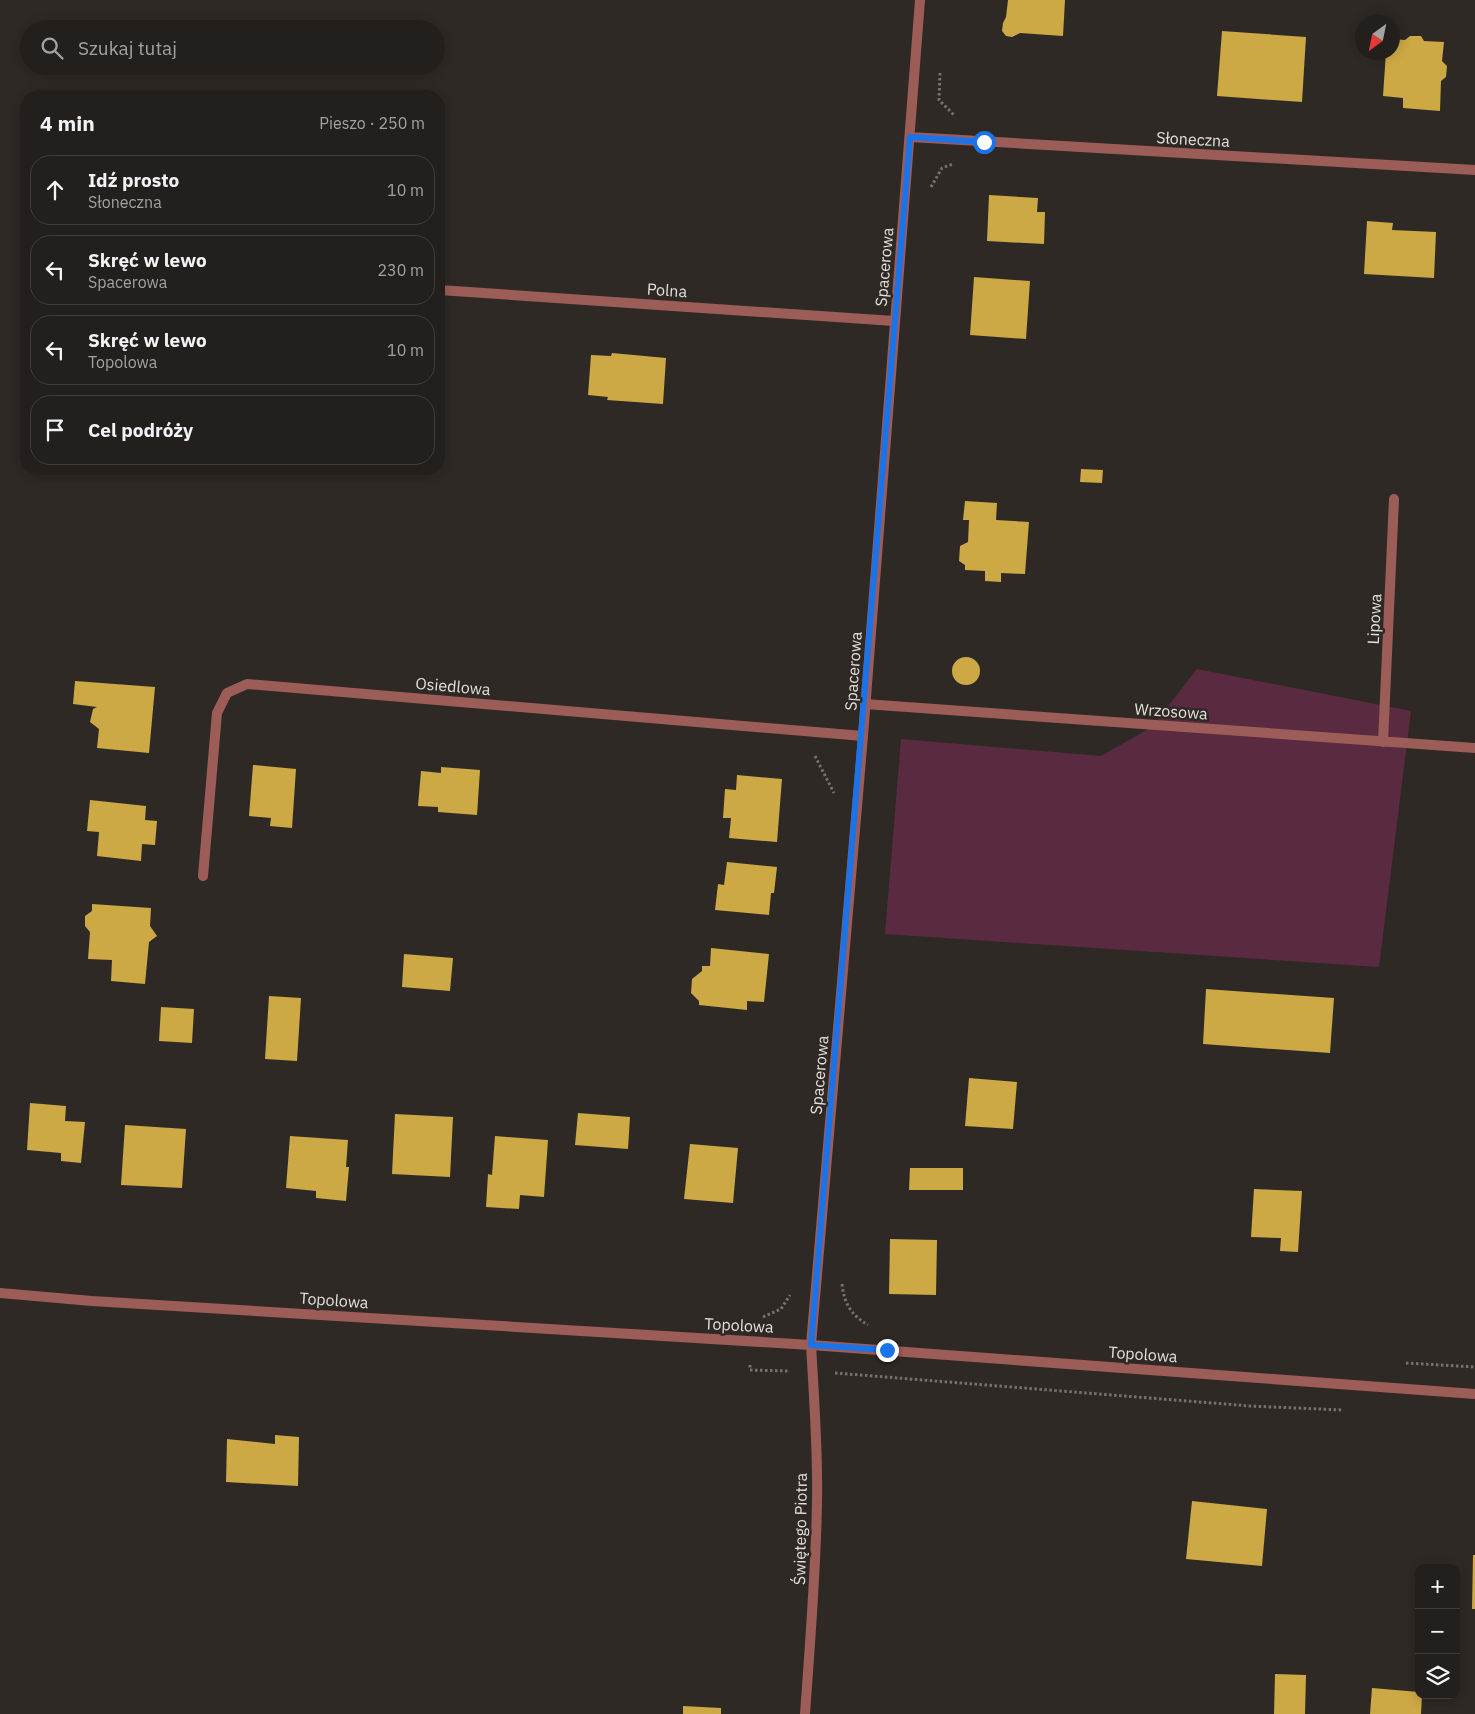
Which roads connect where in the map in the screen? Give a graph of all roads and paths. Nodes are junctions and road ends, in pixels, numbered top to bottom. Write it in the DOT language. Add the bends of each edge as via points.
graph roads {
  1 [pos="920,0"];
  2 [pos="941,64"];
  3 [pos="958,116"];
  4 [pos="910,137"];
  5 [pos="960,162"];
  6 [pos="1475,170"];
  7 [pos="929,190"];
  8 [pos="445,290"];
  9 [pos="894,321"];
  10 [pos="1394,498"];
  11 [pos="865,704"];
  12 [pos="863,736"];
  13 [pos="1383,742"];
  14 [pos="1475,748"];
  15 [pos="203,876"];
  16 [pos="842,1282"];
  17 [pos="0,1293"];
  18 [pos="874,1329"];
  19 [pos="751,1341"];
  20 [pos="811,1345"];
  21 [pos="1398,1362"];
  22 [pos="1475,1367"];
  23 [pos="813,1372"];
  24 [pos="1475,1394"];
  25 [pos="1346,1410"];
  26 [pos="805,1714"];
  1 -- 4 [label="street, Spacerowa"];
  2 -- 3 [label="path" via="939,100 951,114"];
  4 -- 6 [label="street, Słoneczna"];
  4 -- 9 [label="street, Spacerowa"];
  5 -- 7 [label="path" via="942,168"];
  8 -- 9 [label="street, Polna"];
  9 -- 11 [label="street, Spacerowa"];
  10 -- 13 [label="street, Lipowa"];
  11 -- 12 [label="street, Spacerowa"];
  11 -- 13 [label="street, Wrzosowa"];
  12 -- 15 [label="street, Osiedlowa" via="247,684 228,693 217,713"];
  12 -- 20 [label="street, Spacerowa"];
  13 -- 14 [label="street, Wrzosowa"];
  16 -- 18 [label="path" via="843,1300 859,1320"];
  17 -- 19 [label="street, Topolowa"];
  19 -- 20 [label="street, Topolowa"];
  19 -- 23 [label="path" via="750,1370"];
  20 -- 23 [label="street, Świętego Piotra"];
  20 -- 24 [label="street, Topolowa"];
  21 -- 22 [label="path"];
  23 -- 25 [label="path" via="1250,1406"];
  23 -- 26 [label="street, Świętego Piotra" via="817,1500 815,1589"];
}
